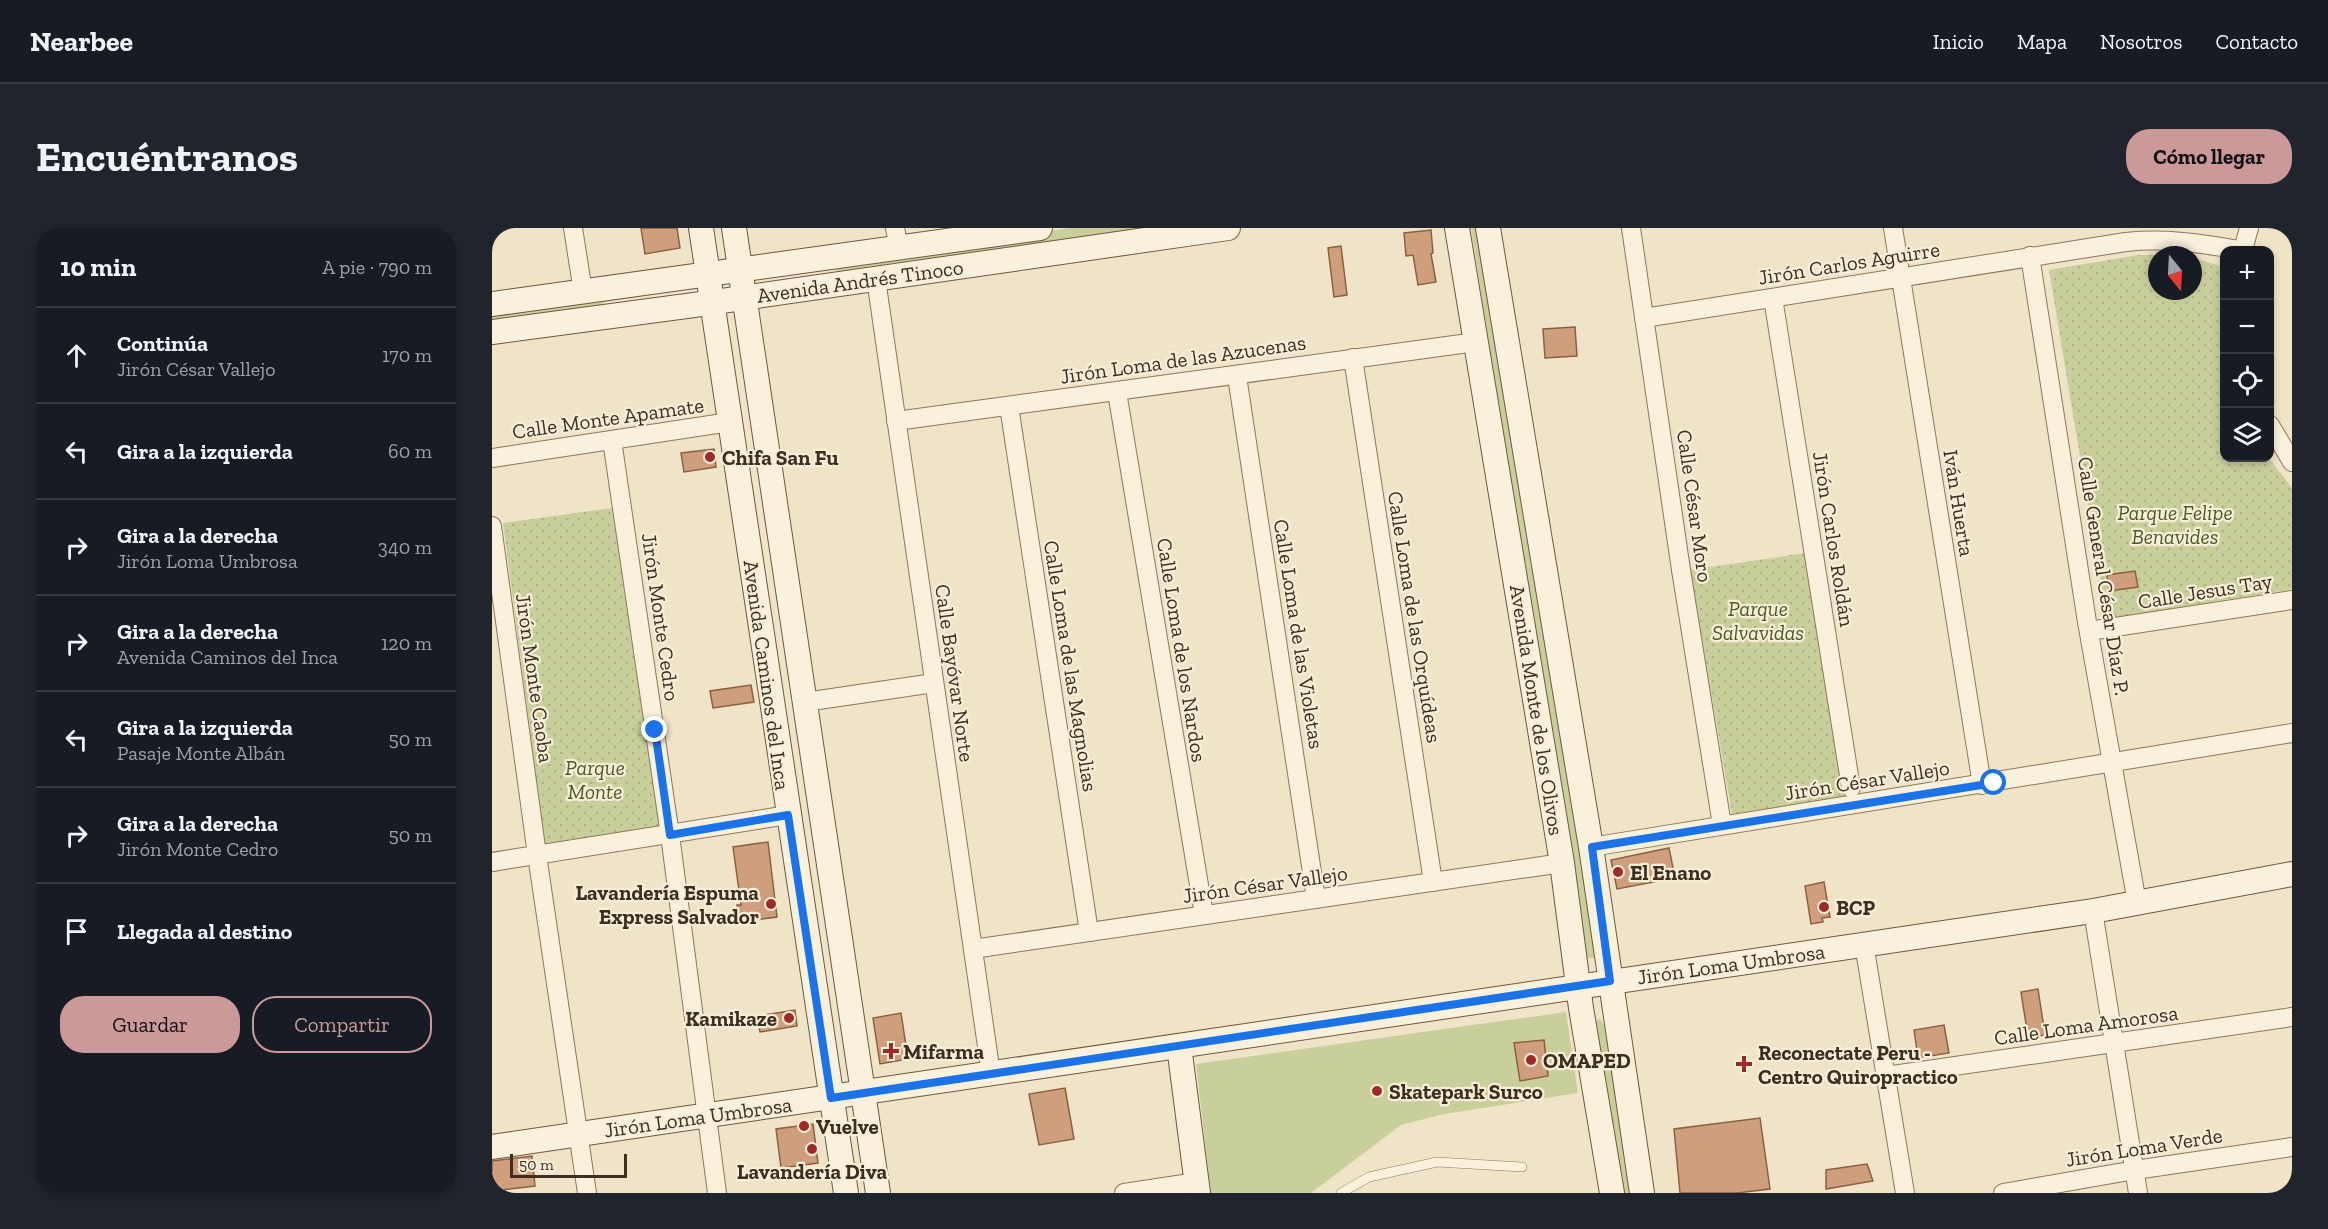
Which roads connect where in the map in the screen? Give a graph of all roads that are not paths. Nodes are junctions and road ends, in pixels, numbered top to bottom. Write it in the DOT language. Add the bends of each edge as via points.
graph roads {
  1 [pos="573,228"];
  2 [pos="701,228"];
  3 [pos="734,228"];
  4 [pos="1040,228"];
  5 [pos="1228,228"];
  6 [pos="1457,228"];
  7 [pos="1488,228"];
  8 [pos="1630,228"];
  9 [pos="1893,228"];
  10 [pos="2249,228"];
  11 [pos="897,238"];
  12 [pos="2220,246"];
  13 [pos="2242,246"];
  14 [pos="2030,256"];
  15 [pos="741,271"];
  16 [pos="708,276"];
  17 [pos="1900,278"];
  18 [pos="876,279"];
  19 [pos="583,292"];
  20 [pos="745,297"];
  21 [pos="1773,298"];
  22 [pos="712,302"];
  23 [pos="492,304"];
  24 [pos="1644,318"];
  25 [pos="492,332"];
  26 [pos="1476,342"];
  27 [pos="1353,358"];
  28 [pos="1236,376"];
  29 [pos="1117,392"];
  30 [pos="1009,406"];
  31 [pos="896,421"];
  32 [pos="730,422"];
  33 [pos="2274,432"];
  34 [pos="612,440"];
  35 [pos="492,458"];
  36 [pos="2292,462"];
  37 [pos="492,526"];
  38 [pos="2292,600"];
  39 [pos="2089,631"];
  40 [pos="933,683"];
  41 [pos="805,702"];
  42 [pos="2292,733"];
  43 [pos="2111,761"];
  44 [pos="1982,785"];
  45 [pos="1851,788"];
  46 [pos="788,815"];
  47 [pos="1722,825"];
  48 [pos="670,835"];
  49 [pos="1592,847"];
  50 [pos="537,855"];
  51 [pos="492,862"];
  52 [pos="1562,863"];
  53 [pos="2292,874"];
  54 [pos="1433,882"];
  55 [pos="1316,899"];
  56 [pos="2137,903"];
  57 [pos="2093,911"];
  58 [pos="1204,915"];
  59 [pos="1089,932"];
  60 [pos="1864,945"];
  61 [pos="973,949"];
  62 [pos="1610,981"];
  63 [pos="1579,986"];
  64 [pos="2292,1017"];
  65 [pos="2113,1043"];
  66 [pos="1179,1046"];
  67 [pos="991,1074"];
  68 [pos="1886,1077"];
  69 [pos="864,1093"];
  70 [pos="831,1098"];
  71 [pos="706,1116"];
  72 [pos="578,1134"];
  73 [pos="492,1147"];
  74 [pos="2292,1147"];
  75 [pos="1522,1167"];
  76 [pos="2135,1170"];
  77 [pos="1198,1187"];
  78 [pos="587,1193"];
  79 [pos="717,1193"];
  80 [pos="846,1193"];
  81 [pos="878,1193"];
  82 [pos="1124,1193"];
  83 [pos="1341,1193"];
  84 [pos="1612,1193"];
  85 [pos="1642,1193"];
  86 [pos="1905,1193"];
  87 [pos="2003,1193"];
  88 [pos="2138,1193"];
  1 -- 19 [label="street"];
  2 -- 16 [label="street, Avenida Caminos del Inca"];
  3 -- 15 [label="street, Avenida Caminos del Inca"];
  4 -- 11 [label="street, Avenida Andrés Tinoco"];
  5 -- 18 [label="street, Avenida Andrés Tinoco"];
  6 -- 26 [label="street, Avenida Monte de los Olivos"];
  7 -- 49 [label="street, Avenida Monte de los Olivos"];
  8 -- 24 [label="street, Calle César Moro"];
  9 -- 17 [label="street, Iván Huerta"];
  10 -- 13 [label="street"];
  11 -- 15 [label="street, Avenida Andrés Tinoco"];
  12 -- 14 [label="street, Jirón Carlos Aguirre" via="2155,239"];
  14 -- 17 [label="street, Jirón Carlos Aguirre"];
  14 -- 39 [label="street, Calle General César Díaz P."];
  15 -- 16 [label="street, Avenida Andrés Tinoco"];
  15 -- 20 [label="street, Avenida Caminos del Inca"];
  16 -- 19 [label="street, Avenida Andrés Tinoco"];
  16 -- 22 [label="street, Avenida Caminos del Inca"];
  17 -- 21 [label="street, Jirón Carlos Aguirre"];
  17 -- 44 [label="street, Iván Huerta"];
  18 -- 20 [label="street, Avenida Andrés Tinoco"];
  18 -- 31 [label="street, Calle Bayóvar Norte"];
  19 -- 23 [label="street, Avenida Andrés Tinoco"];
  20 -- 22 [label="street, Avenida Andrés Tinoco"];
  20 -- 41 [label="street, Avenida Caminos del Inca"];
  21 -- 24 [label="street, Jirón Carlos Aguirre"];
  21 -- 45 [label="street, Jirón Carlos Roldán"];
  22 -- 25 [label="street, Avenida Andrés Tinoco"];
  22 -- 32 [label="street, Avenida Caminos del Inca"];
  24 -- 47 [label="street, Calle César Moro"];
  26 -- 27 [label="street, Jirón Loma de las Azucenas"];
  26 -- 52 [label="street, Avenida Monte de los Olivos"];
  27 -- 28 [label="street, Jirón Loma de las Azucenas"];
  27 -- 54 [label="street, Calle Loma de las Orquídeas"];
  28 -- 29 [label="street, Jirón Loma de las Azucenas"];
  28 -- 55 [label="street, Calle Loma de las Violetas"];
  29 -- 30 [label="street, Jirón Loma de las Azucenas"];
  29 -- 58 [label="street, Calle Loma de los Nardos"];
  30 -- 31 [label="street, Jirón Loma de las Azucenas"];
  30 -- 59 [label="street, Calle Loma de las Magnolias"];
  31 -- 40 [label="street, Calle Bayóvar Norte"];
  32 -- 34 [label="street, Calle Monte Apamate"];
  32 -- 46 [label="street, Avenida Caminos del Inca"];
  33 -- 36 [label="street"];
  34 -- 35 [label="street, Calle Monte Apamate"];
  34 -- 48 [label="street, Jirón Monte Cedro"];
  37 -- 50 [label="street, Jirón Monte Caoba"];
  38 -- 39 [label="street, Calle Jesus Tay"];
  39 -- 43 [label="street, Calle General César Díaz P."];
  40 -- 41 [label="street"];
  40 -- 61 [label="street, Calle Bayóvar Norte"];
  41 -- 69 [label="street, Avenida Caminos del Inca"];
  42 -- 43 [label="street, Jirón César Vallejo"];
  43 -- 44 [label="street, Jirón César Vallejo"];
  43 -- 56 [label="street, Calle General César Díaz P."];
  44 -- 47 [label="street, Jirón César Vallejo"];
  46 -- 48 [label="street"];
  46 -- 70 [label="street, Avenida Caminos del Inca"];
  47 -- 49 [label="street, Jirón César Vallejo"];
  48 -- 50 [label="street"];
  48 -- 71 [label="street, Jirón Monte Cedro"];
  49 -- 62 [label="street, Avenida Monte de los Olivos"];
  50 -- 51 [label="street"];
  50 -- 72 [label="street, Jirón Monte Caoba"];
  52 -- 54 [label="street, Jirón César Vallejo"];
  52 -- 63 [label="street, Avenida Monte de los Olivos"];
  53 -- 56 [label="street, Jirón Loma Umbrosa"];
  54 -- 55 [label="street, Jirón César Vallejo"];
  55 -- 58 [label="street, Jirón César Vallejo"];
  56 -- 57 [label="street, Jirón Loma Umbrosa"];
  57 -- 60 [label="street, Jirón Loma Umbrosa"];
  57 -- 65 [label="street"];
  58 -- 59 [label="street, Jirón César Vallejo"];
  59 -- 61 [label="street, Jirón César Vallejo"];
  60 -- 62 [label="street, Jirón Loma Umbrosa"];
  60 -- 68 [label="street"];
  61 -- 67 [label="street, Calle Bayóvar Norte"];
  62 -- 63 [label="street, Jirón Loma Umbrosa"];
  62 -- 85 [label="street, Avenida Monte de los Olivos"];
  63 -- 66 [label="street, Jirón Loma Umbrosa"];
  63 -- 84 [label="street, Avenida Monte de los Olivos"];
  64 -- 65 [label="street, Calle Loma Amorosa"];
  65 -- 68 [label="street, Calle Loma Amorosa"];
  65 -- 76 [label="street"];
  66 -- 67 [label="street, Jirón Loma Umbrosa"];
  66 -- 77 [label="street"];
  67 -- 69 [label="street, Jirón Loma Umbrosa"];
  68 -- 86 [label="street"];
  69 -- 70 [label="street, Jirón Loma Umbrosa"];
  69 -- 81 [label="street, Avenida Caminos del Inca"];
  70 -- 71 [label="street, Jirón Loma Umbrosa"];
  70 -- 80 [label="street, Avenida Caminos del Inca"];
  71 -- 72 [label="street, Jirón Loma Umbrosa"];
  71 -- 79 [label="street, Jirón Monte Cedro"];
  72 -- 73 [label="street, Jirón Loma Umbrosa"];
  72 -- 78 [label="street, Jirón Monte Caoba"];
  74 -- 76 [label="street, Jirón Loma Verde"];
  75 -- 83 [label="lane" via="1437,1162 1369,1177"];
  76 -- 87 [label="street, Jirón Loma Verde"];
  76 -- 88 [label="street"];
  77 -- 82 [label="street"];
}
